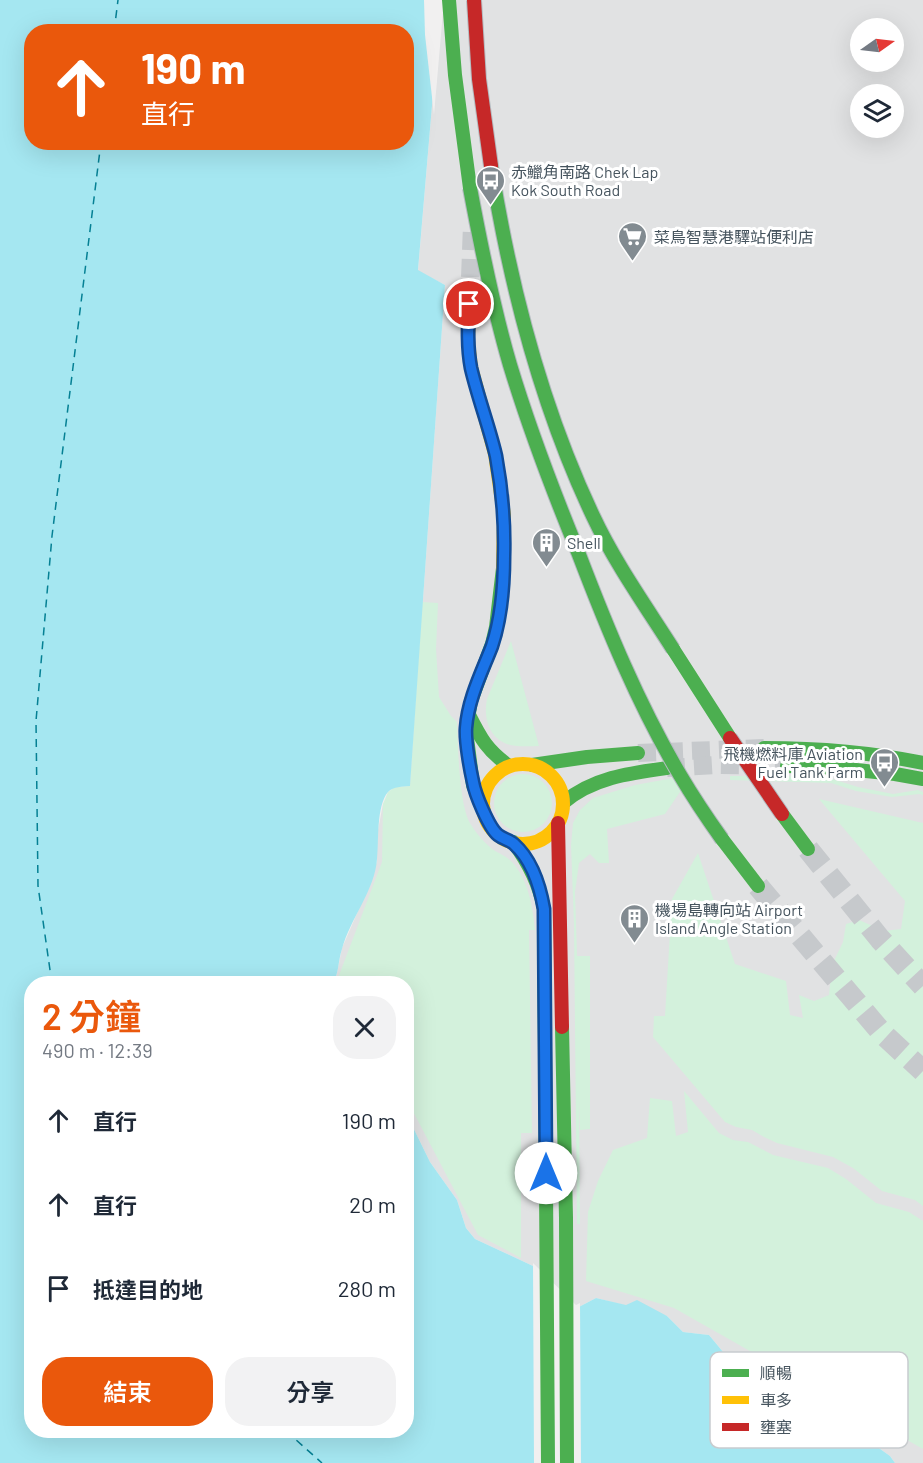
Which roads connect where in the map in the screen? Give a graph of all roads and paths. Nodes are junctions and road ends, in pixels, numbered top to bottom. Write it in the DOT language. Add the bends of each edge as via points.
graph roads {
  1 [pos="449,0"];
  2 [pos="474,0"];
  3 [pos="469,304"];
  4 [pos="468,713"];
  5 [pos="764,748"];
  6 [pos="638,753"];
  7 [pos="923,763"];
  8 [pos="532,765"];
  9 [pos="509,766"];
  10 [pos="787,766"];
  11 [pos="667,768"];
  12 [pos="923,779"];
  13 [pos="563,803"];
  14 [pos="484,812"];
  15 [pos="558,823"];
  16 [pos="513,842"];
  17 [pos="808,849"];
  18 [pos="758,886"];
  19 [pos="548,1463"];
  20 [pos="567,1463"];
  1 -- 18 [label="main road, bridge" via="470,188 497,315 529,424 640,701 697,802"];
  2 -- 17 [label="main road, bridge" via="485,127 502,228 543,389 572,467 593,517 635,590 730,738"];
  3 -- 4 [label="main road" via="471,367 498,471 504,558 496,627"];
  4 -- 9 [label="main road" via="481,740"];
  4 -- 14 [label="main road" via="466,730 473,785"];
  5 -- 7 [label="main road" via="841,751"];
  6 -- 8 [label="main road"];
  8 -- 9 [label="main road"];
  8 -- 13 [label="main road" via="552,776"];
  9 -- 14 [label="main road" via="491,780"];
  10 -- 12 [label="main road" via="816,765"];
  11 -- 13 [label="main road" via="587,786"];
  13 -- 15 [label="main road"];
  14 -- 16 [label="main road" via="494,831"];
  15 -- 16 [label="main road" via="539,841"];
  15 -- 20 [label="main road"];
  16 -- 19 [label="main road" via="534,875 544,909"];
}
